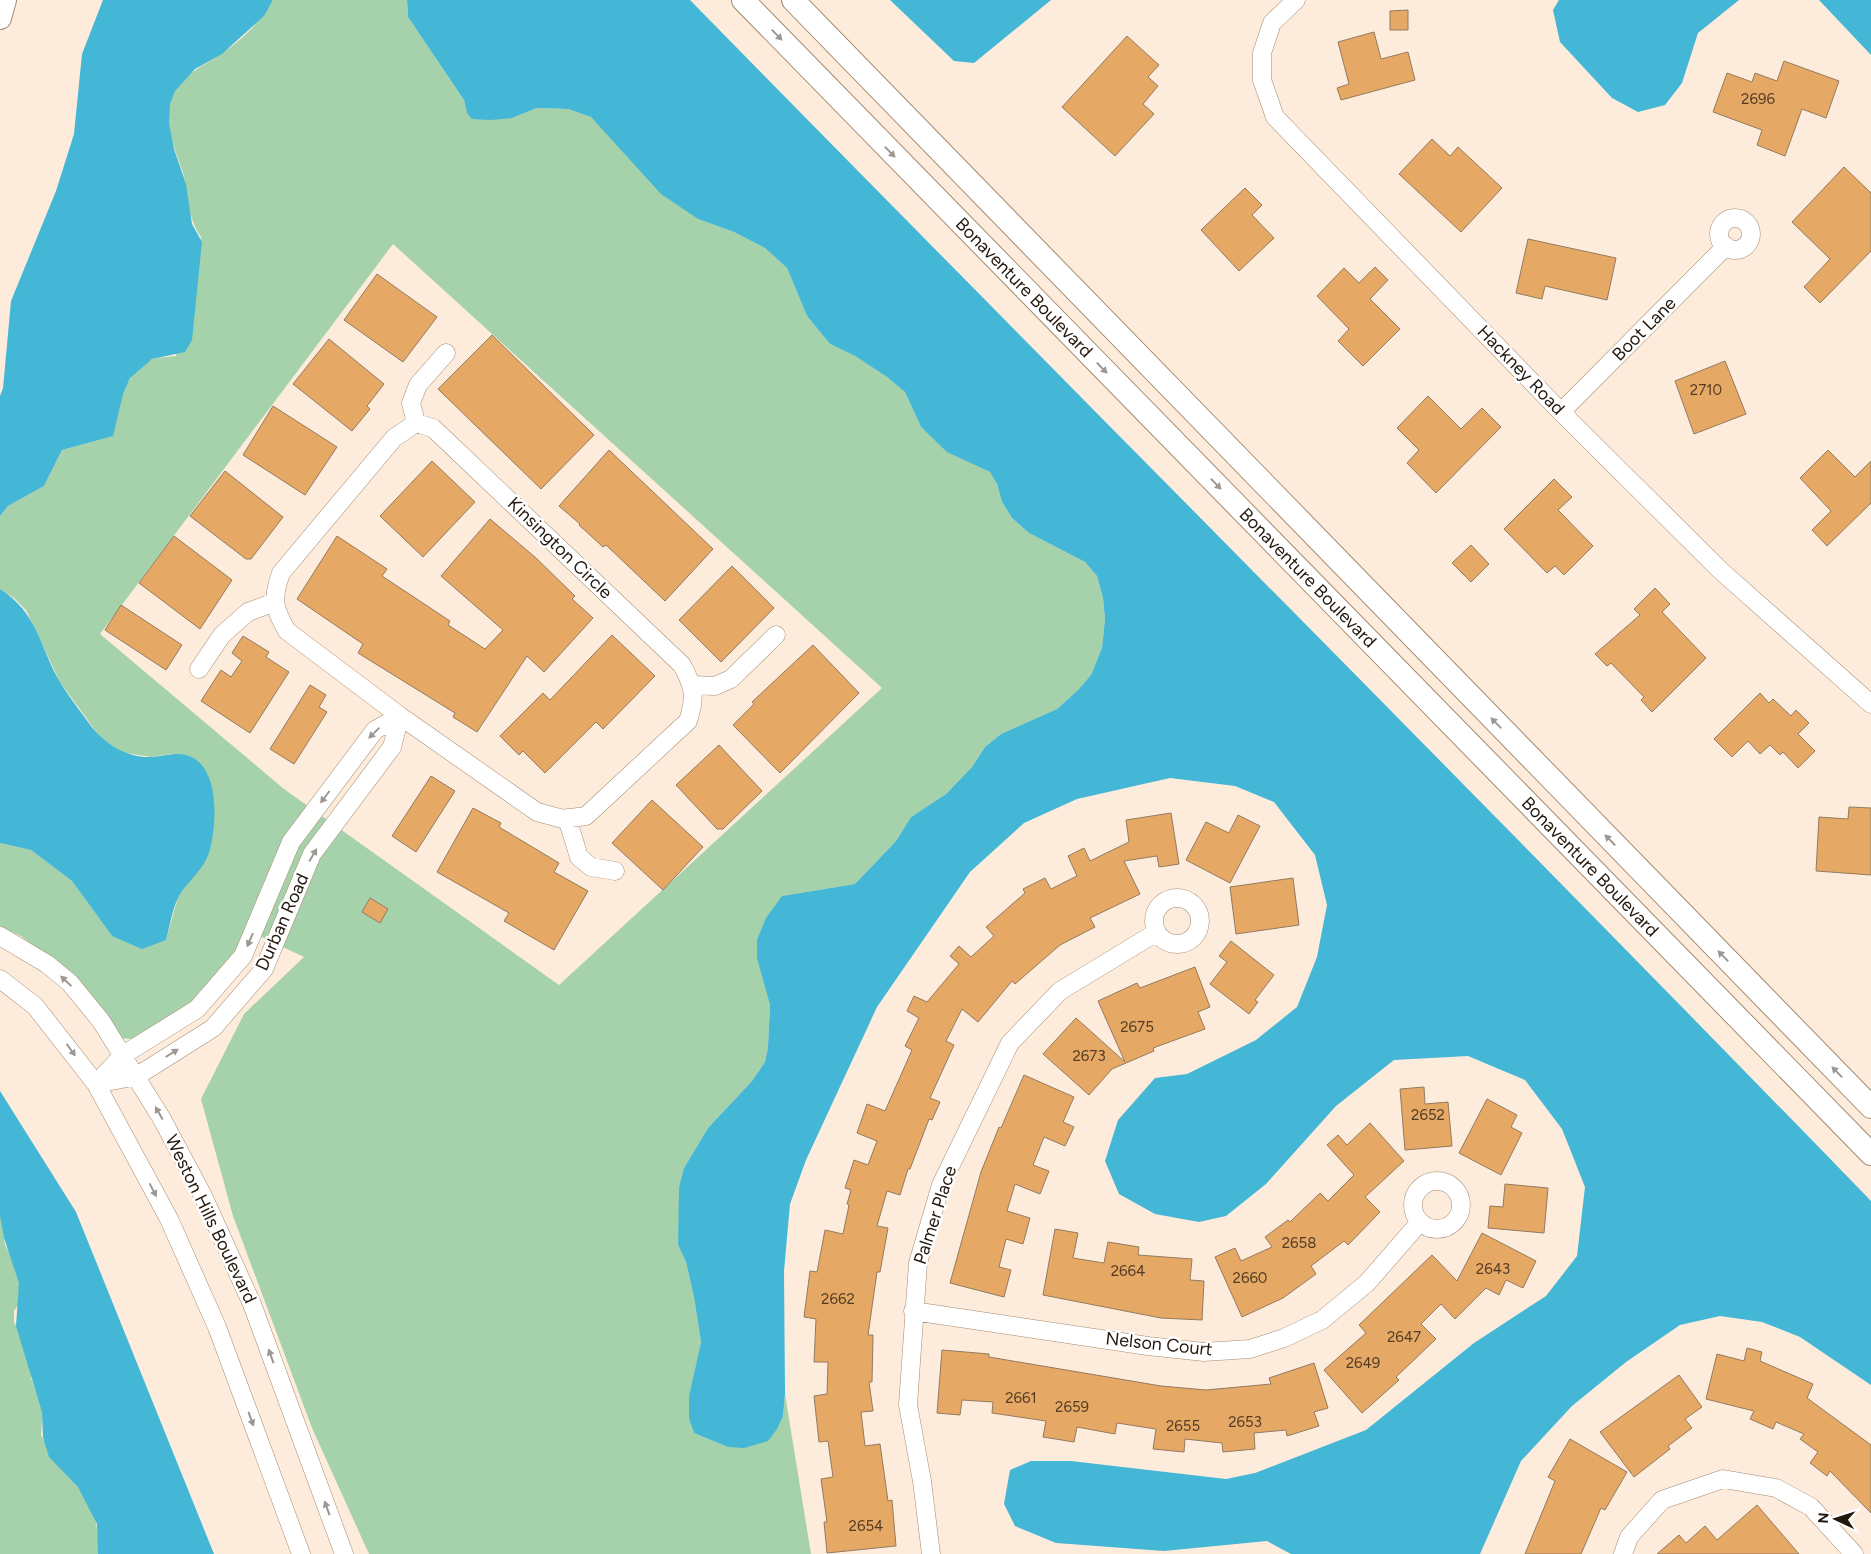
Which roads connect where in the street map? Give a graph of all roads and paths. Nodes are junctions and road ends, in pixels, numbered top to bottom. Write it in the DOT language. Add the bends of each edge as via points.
graph roads {
  1 [pos="5,0"];
  2 [pos="743,0"];
  3 [pos="793,0"];
  4 [pos="1296,0"];
  5 [pos="0,18"];
  6 [pos="1726,246"];
  7 [pos="446,353"];
  8 [pos="1562,412"];
  9 [pos="416,423"];
  10 [pos="275,602"];
  11 [pos="776,635"];
  12 [pos="199,669"];
  13 [pos="693,685"];
  14 [pos="1871,704"];
  15 [pos="400,716"];
  16 [pos="354,758"];
  17 [pos="374,773"];
  18 [pos="567,818"];
  19 [pos="615,871"];
  20 [pos="1157,932"];
  21 [pos="0,936"];
  22 [pos="0,979"];
  23 [pos="123,1055"];
  24 [pos="137,1076"];
  25 [pos="96,1084"];
  26 [pos="1871,1107"];
  27 [pos="1871,1154"];
  28 [pos="1420,1222"];
  29 [pos="913,1311"];
  30 [pos="301,1554"];
  31 [pos="344,1554"];
  32 [pos="931,1554"];
  33 [pos="1623,1554"];
  34 [pos="1854,1554"];
  1 -- 5 [label="main road"];
  2 -- 27 [label="main road, Bonaventure Boulevard, one-way"];
  26 -- 3 [label="main road, Bonaventure Boulevard, one-way"];
  4 -- 8 [label="street, Hackney Road" via="1272,23 1262,53 1262,80 1275,117"];
  6 -- 8 [label="street, Boot Lane"];
  7 -- 9 [label="street" via="418,384 412,403"];
  8 -- 14 [label="street, Hackney Road" via="1720,570"];
  9 -- 10 [label="street" via="394,438 280,573"];
  9 -- 13 [label="street, Kinsington Circle" via="433,428 440,434 682,665"];
  10 -- 12 [label="street" via="248,612 222,635"];
  10 -- 15 [label="street" via="276,612 288,631"];
  11 -- 13 [label="street" via="731,679 715,686"];
  13 -- 18 [label="street" via="694,704 688,721 586,816"];
  15 -- 16 [label="street, Durban Road, one-way" via="374,730"];
  15 -- 17 [label="street, Durban Road" via="392,748"];
  15 -- 18 [label="street" via="536,812"];
  16 -- 17 [label="street"];
  16 -- 23 [label="street, Durban Road, one-way" via="291,842 243,956 197,1009"];
  24 -- 17 [label="street, Durban Road, one-way" via="213,1028 264,969 312,854"];
  18 -- 19 [label="street" via="579,857 591,867"];
  20 -- 29 [label="street, Palmer Place" via="1060,991 1010,1043 941,1185 918,1262"];
  23 -- 21 [label="street, Weston Hills Boulevard, one-way" via="70,983 47,964"];
  22 -- 25 [label="street, one-way" via="35,1006"];
  23 -- 24 [label="street, Weston Hills Boulevard"];
  23 -- 25 [label="street, Durban Road"];
  24 -- 25 [label="street, Durban Road"];
  31 -- 24 [label="street, Weston Hills Boulevard, one-way" via="252,1304 204,1196"];
  25 -- 30 [label="street, one-way" via="169,1218 217,1327"];
  28 -- 29 [label="street, Nelson Court" via="1367,1283 1322,1320 1284,1338 1250,1348 1204,1352 1148,1346"];
  29 -- 32 [label="street, Palmer Place" via="908,1405"];
  33 -- 34 [label="street" via="1630,1537 1662,1500 1723,1479 1776,1488 1810,1507"];
}
